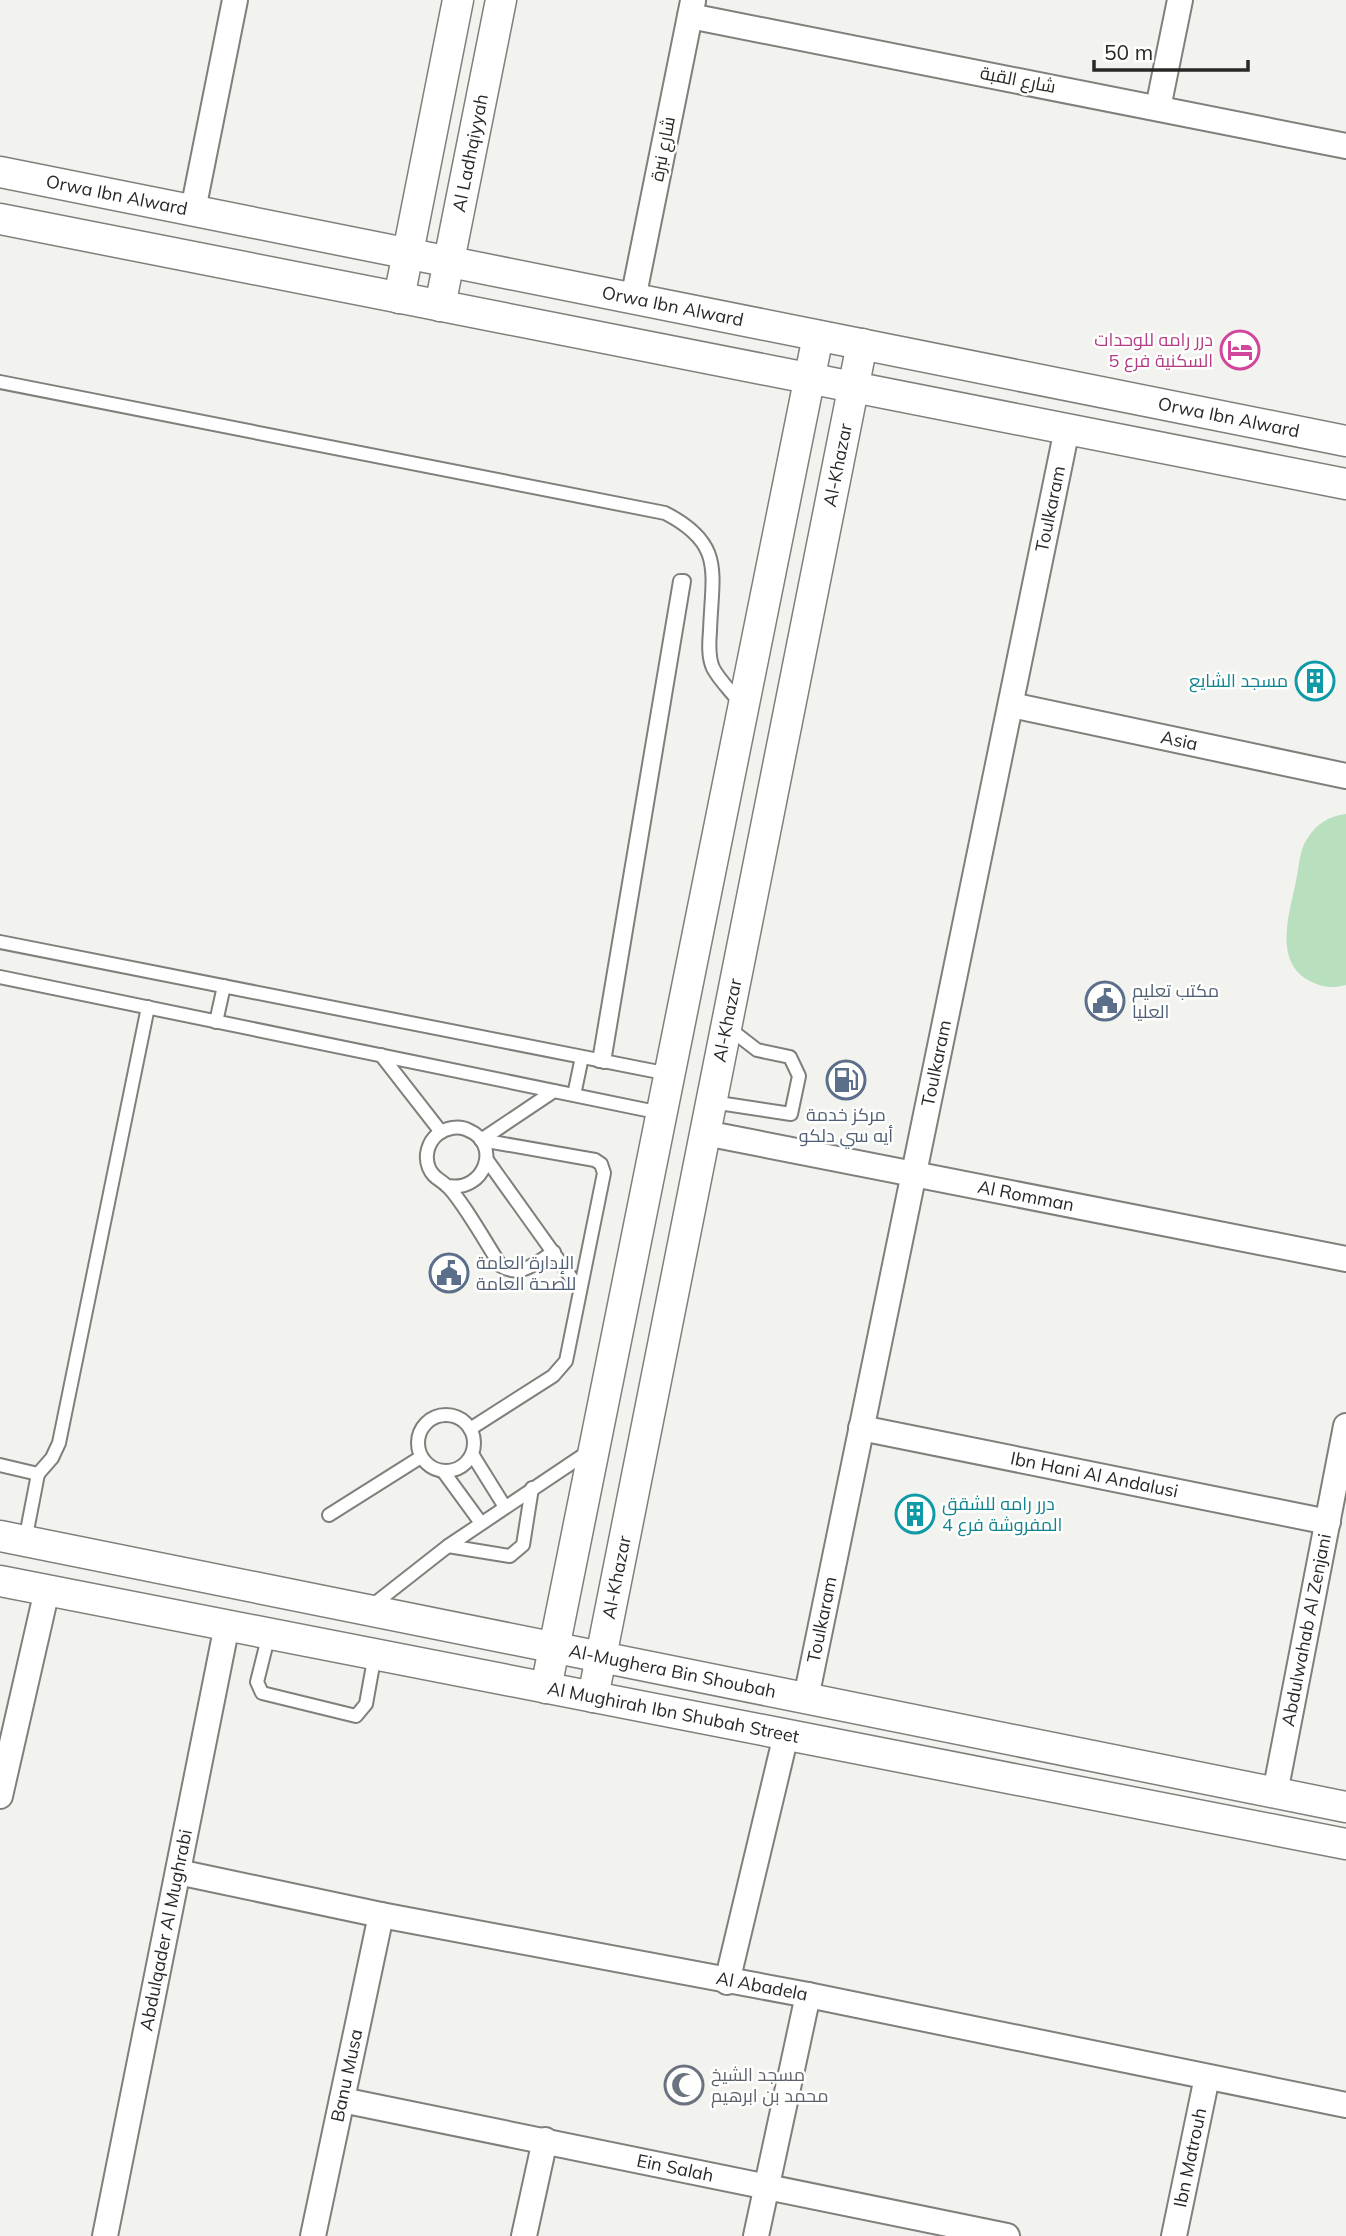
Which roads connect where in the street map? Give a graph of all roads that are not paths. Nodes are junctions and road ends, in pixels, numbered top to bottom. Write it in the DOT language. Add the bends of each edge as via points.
graph roads {
  1 [pos="235,0"];
  2 [pos="458,0"];
  3 [pos="501,0"];
  4 [pos="1180,0"];
  5 [pos="692,8"];
  6 [pos="1158,108"];
  7 [pos="1346,146"];
  8 [pos="0,172"];
  9 [pos="193,210"];
  10 [pos="0,219"];
  11 [pos="408,254"];
  12 [pos="449,261"];
  13 [pos="399,298"];
  14 [pos="633,299"];
  15 [pos="440,306"];
  16 [pos="818,336"];
  17 [pos="862,344"];
  18 [pos="809,379"];
  19 [pos="0,382"];
  20 [pos="853,387"];
  21 [pos="1067,429"];
  22 [pos="1346,441"];
  23 [pos="1346,484"];
  24 [pos="1011,705"];
  25 [pos="743,707"];
  26 [pos="1346,776"];
  27 [pos="0,942"];
  28 [pos="0,977"];
  29 [pos="224,986"];
  30 [pos="148,1007"];
  31 [pos="216,1022"];
  32 [pos="726,1026"];
  33 [pos="380,1055"];
  34 [pos="582,1057"];
  35 [pos="601,1061"];
  36 [pos="670,1074"];
  37 [pos="554,1091"];
  38 [pos="573,1095"];
  39 [pos="711,1102"];
  40 [pos="662,1113"];
  41 [pos="441,1132"];
  42 [pos="705,1133"];
  43 [pos="481,1140"];
  44 [pos="487,1160"];
  45 [pos="914,1174"];
  46 [pos="447,1186"];
  47 [pos="554,1252"];
  48 [pos="1346,1259"];
  49 [pos="580,1290"];
  50 [pos="1346,1426"];
  51 [pos="862,1428"];
  52 [pos="470,1429"];
  53 [pos="595,1447"];
  54 [pos="472,1454"];
  55 [pos="421,1457"];
  56 [pos="0,1465"];
  57 [pos="443,1471"];
  58 [pos="38,1474"];
  59 [pos="532,1488"];
  60 [pos="505,1507"];
  61 [pos="329,1515"];
  62 [pos="1328,1522"];
  63 [pos="481,1523"];
  64 [pos="13,1539"];
  65 [pos="448,1546"];
  66 [pos="0,1581"];
  67 [pos="47,1590"];
  68 [pos="366,1610"];
  69 [pos="227,1625"];
  70 [pos="269,1633"];
  71 [pos="554,1648"];
  72 [pos="375,1654"];
  73 [pos="601,1657"];
  74 [pos="546,1688"];
  75 [pos="593,1697"];
  76 [pos="806,1699"];
  77 [pos="786,1735"];
  78 [pos="1275,1793"];
  79 [pos="0,1796"];
  80 [pos="1346,1807"];
  81 [pos="1346,1844"];
  82 [pos="178,1872"];
  83 [pos="381,1915"];
  84 [pos="727,1982"];
  85 [pos="808,1996"];
  86 [pos="1207,2077"];
  87 [pos="342,2099"];
  88 [pos="1346,2105"];
  89 [pos="545,2140"];
  90 [pos="767,2186"];
  91 [pos="959,2232"];
  92 [pos="105,2236"];
  93 [pos="313,2236"];
  94 [pos="524,2236"];
  95 [pos="756,2236"];
  96 [pos="1007,2236"];
  97 [pos="1174,2236"];
  1 -- 9 [label="street"];
  2 -- 11 [label="street"];
  3 -- 12 [label="street, Al Ladhqiyyah"];
  4 -- 6 [label="street"];
  5 -- 6 [label="street, شارع القبة"];
  5 -- 14 [label="street, شارع نبرة"];
  6 -- 7 [label="street, شارع القبة"];
  8 -- 9 [label="street, Orwa Ibn Alward"];
  9 -- 11 [label="street, Orwa Ibn Alward"];
  10 -- 13 [label="street"];
  11 -- 12 [label="street, Orwa Ibn Alward"];
  11 -- 13 [label="street"];
  12 -- 14 [label="street, Orwa Ibn Alward"];
  12 -- 15 [label="street, Al Ladhqiyyah"];
  13 -- 15 [label="street"];
  14 -- 16 [label="street, Orwa Ibn Alward"];
  15 -- 18 [label="street"];
  16 -- 17 [label="street, Orwa Ibn Alward"];
  16 -- 18 [label="street"];
  17 -- 20 [label="street, Al-Khazar"];
  17 -- 22 [label="street, Orwa Ibn Alward"];
  18 -- 20 [label="street"];
  18 -- 25 [label="street"];
  19 -- 25 [label="lane" via="665,513 687,524 713,561 709,648 713,668"];
  20 -- 21 [label="street"];
  20 -- 32 [label="street, Al-Khazar"];
  21 -- 23 [label="street"];
  21 -- 24 [label="street, Toulkaram"];
  24 -- 26 [label="street, Asia"];
  24 -- 45 [label="street, Toulkaram"];
  25 -- 36 [label="street"];
  27 -- 29 [label="lane"];
  28 -- 30 [label="lane"];
  29 -- 31 [label="lane"];
  29 -- 34 [label="lane"];
  30 -- 31 [label="lane"];
  30 -- 58 [label="lane" via="58,1443"];
  31 -- 33 [label="lane"];
  32 -- 39 [label="street, Al-Khazar"];
  32 -- 39 [label="lane" via="757,1050 790,1057 799,1076 790,1114"];
  33 -- 37 [label="lane"];
  33 -- 41 [label="lane"];
  34 -- 35 [label="lane"];
  34 -- 38 [label="lane"];
  35 -- 35 [label="lane" via="684,581 680,581"];
  35 -- 36 [label="lane"];
  36 -- 40 [label="street"];
  37 -- 38 [label="lane"];
  37 -- 43 [label="lane"];
  38 -- 40 [label="lane"];
  39 -- 42 [label="street, Al-Khazar"];
  40 -- 53 [label="street"];
  41 -- 43 [label="lane" via="460,1128"];
  41 -- 46 [label="lane" via="429,1147 428,1166"];
  42 -- 45 [label="street, Al Romman"];
  42 -- 73 [label="street, Al-Khazar"];
  43 -- 44 [label="lane"];
  43 -- 49 [label="lane" via="601,1164 604,1173"];
  44 -- 46 [label="lane" via="473,1182"];
  44 -- 47 [label="lane"];
  45 -- 48 [label="street, Al Romman"];
  45 -- 51 [label="street, Toulkaram"];
  46 -- 47 [label="lane" via="501,1266 521,1272"];
  47 -- 49 [label="lane"];
  49 -- 52 [label="lane" via="566,1361 560,1370"];
  50 -- 62 [label="street, Abdulwahab Al Zenjani"];
  51 -- 62 [label="street, Ibn Hani Al Andalusi"];
  51 -- 76 [label="street, Toulkaram"];
  52 -- 54 [label="lane"];
  52 -- 55 [label="lane" via="458,1417 432,1418 417,1440"];
  53 -- 59 [label="lane"];
  53 -- 71 [label="street"];
  54 -- 57 [label="lane" via="460,1468"];
  54 -- 60 [label="lane"];
  55 -- 57 [label="lane"];
  55 -- 61 [label="lane"];
  56 -- 58 [label="lane"];
  57 -- 63 [label="lane"];
  58 -- 64 [label="lane"];
  59 -- 60 [label="lane"];
  59 -- 65 [label="lane" via="518,1553 510,1556"];
  60 -- 63 [label="lane"];
  62 -- 78 [label="street, Abdulwahab Al Zenjani"];
  63 -- 65 [label="lane"];
  64 -- 68 [label="street, Al-Mughera Bin Shoubah"];
  65 -- 68 [label="lane"];
  66 -- 67 [label="street, Al Mughirah Ibn Shubah Street"];
  67 -- 69 [label="street, Al Mughirah Ibn Shubah Street"];
  67 -- 79 [label="street"];
  68 -- 71 [label="street, Al-Mughera Bin Shoubah"];
  69 -- 70 [label="street, Al Mughirah Ibn Shubah Street"];
  69 -- 82 [label="street, Abdulqader Al Mughrabi"];
  70 -- 72 [label="street, Al Mughirah Ibn Shubah Street"];
  70 -- 72 [label="lane" via="257,1682 262,1693 356,1716 366,1704"];
  71 -- 73 [label="street, Al-Mughera Bin Shoubah"];
  71 -- 74 [label="street"];
  72 -- 74 [label="street, Al Mughirah Ibn Shubah Street"];
  73 -- 75 [label="street, Al-Khazar"];
  73 -- 76 [label="street, Al-Mughera Bin Shoubah"];
  74 -- 75 [label="street, Al Mughirah Ibn Shubah Street"];
  75 -- 77 [label="street, Al Mughirah Ibn Shubah Street"];
  76 -- 78 [label="street, Al-Mughera Bin Shoubah"];
  77 -- 81 [label="street, Al Mughirah Ibn Shubah Street"];
  77 -- 84 [label="street"];
  78 -- 80 [label="street, Al-Mughera Bin Shoubah"];
  82 -- 83 [label="street, Al Abadela"];
  82 -- 92 [label="street, Abdulqader Al Mughrabi"];
  83 -- 84 [label="street, Al Abadela"];
  83 -- 87 [label="street, Banu Musa"];
  84 -- 85 [label="street, Al Abadela"];
  85 -- 86 [label="street, Al Abadela"];
  85 -- 90 [label="street"];
  86 -- 88 [label="street, Al Abadela"];
  86 -- 97 [label="street, Ibn Matrouh"];
  87 -- 89 [label="street, Ein Salah"];
  87 -- 93 [label="street, Banu Musa"];
  89 -- 90 [label="street, Ein Salah"];
  89 -- 94 [label="street"];
  90 -- 91 [label="street, Ein Salah"];
  90 -- 95 [label="street"];
  91 -- 96 [label="street, Ein Salah"];
}
